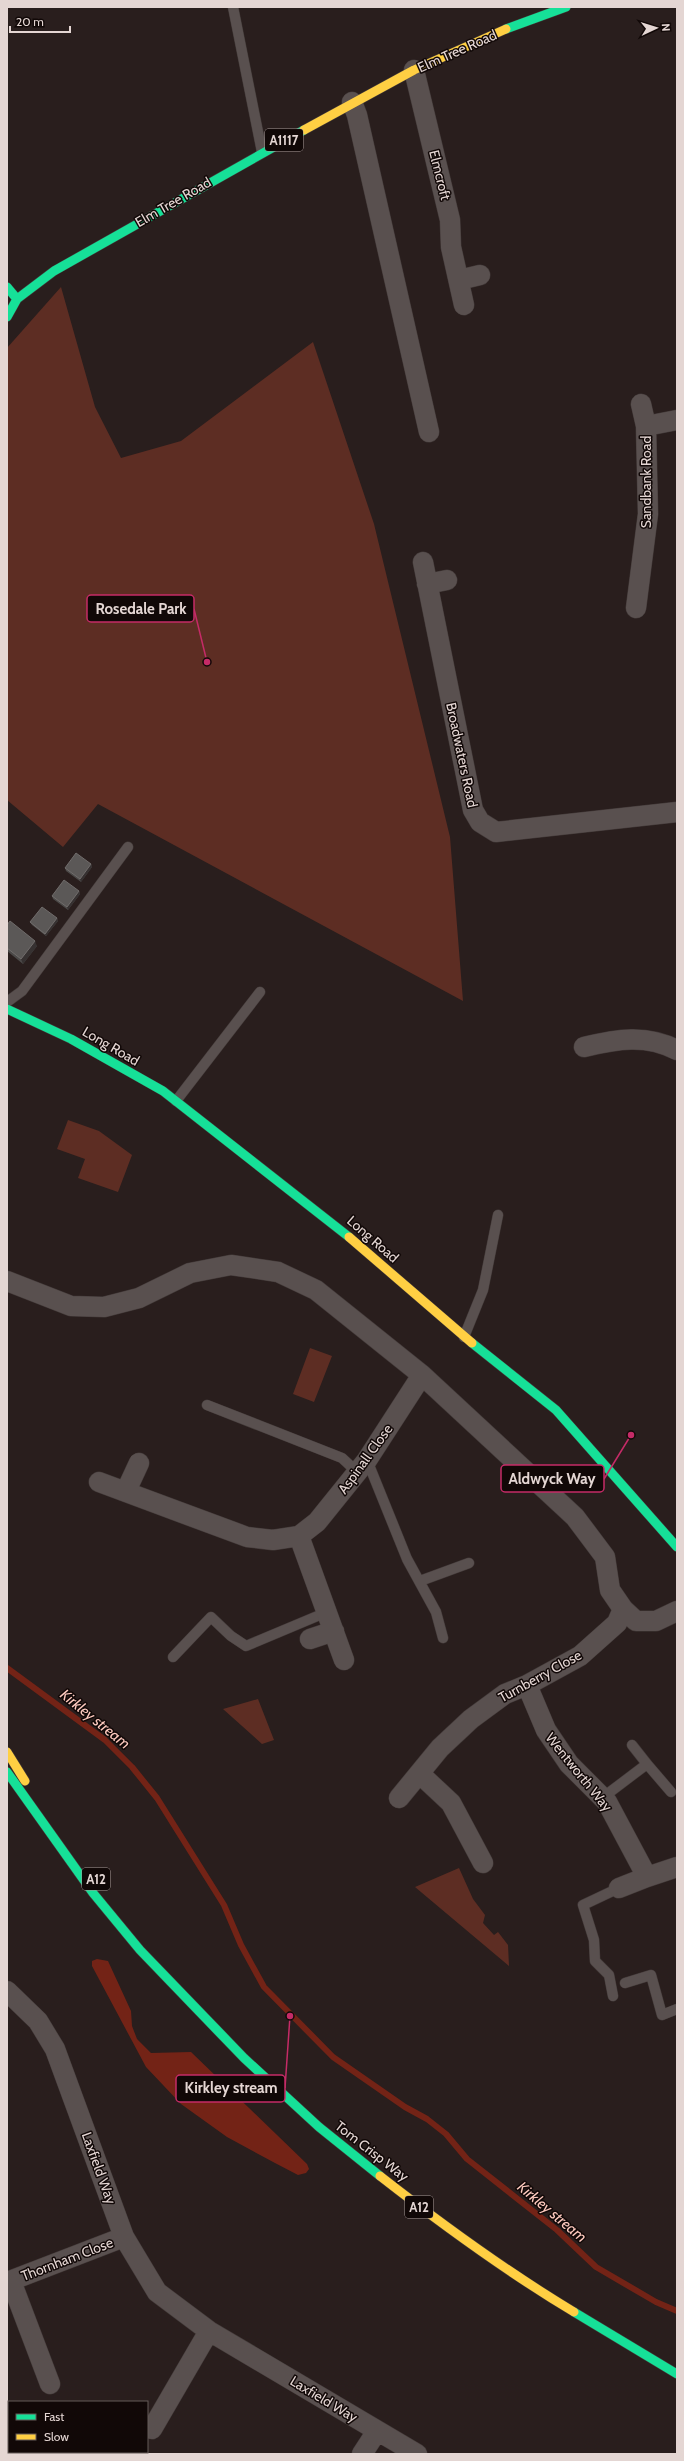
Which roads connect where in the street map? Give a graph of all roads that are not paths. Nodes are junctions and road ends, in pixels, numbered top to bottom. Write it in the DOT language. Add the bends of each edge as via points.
graph roads {
  1 [pos="232,7"];
  2 [pos="566,7"];
  3 [pos="414,70"];
  4 [pos="352,102"];
  5 [pos="262,152"];
  6 [pos="480,276"];
  7 [pos="7,287"];
  8 [pos="17,299"];
  9 [pos="7,317"];
  10 [pos="641,404"];
  11 [pos="677,420"];
  12 [pos="646,426"];
  13 [pos="429,432"];
  14 [pos="423,562"];
  15 [pos="448,580"];
  16 [pos="427,584"];
  17 [pos="636,608"];
  18 [pos="677,812"];
  19 [pos="128,847"];
  20 [pos="260,992"];
  21 [pos="7,1002"];
  22 [pos="7,1009"];
  23 [pos="584,1047"];
  24 [pos="677,1050"];
  25 [pos="176,1101"];
  26 [pos="498,1215"];
  27 [pos="7,1281"];
  28 [pos="464,1337"];
  29 [pos="422,1375"];
  30 [pos="206,1405"];
  31 [pos="138,1463"];
  32 [pos="362,1466"];
  33 [pos="99,1482"];
  34 [pos="126,1491"];
  35 [pos="299,1536"];
  36 [pos="677,1547"];
  37 [pos="469,1563"];
  38 [pos="420,1581"];
  39 [pos="623,1609"];
  40 [pos="677,1611"];
  41 [pos="327,1612"];
  42 [pos="334,1631"];
  43 [pos="443,1638"];
  44 [pos="310,1639"];
  45 [pos="173,1657"];
  46 [pos="344,1660"];
  47 [pos="527,1685"];
  48 [pos="632,1745"];
  49 [pos="7,1752"];
  50 [pos="647,1764"];
  51 [pos="7,1772"];
  52 [pos="420,1774"];
  53 [pos="671,1792"];
  54 [pos="399,1798"];
  55 [pos="602,1798"];
  56 [pos="80,1858"];
  57 [pos="483,1863"];
  58 [pos="677,1867"];
  59 [pos="647,1878"];
  60 [pos="619,1888"];
  61 [pos="121,1911"];
  62 [pos="625,1983"];
  63 [pos="7,1991"];
  64 [pos="614,1996"];
  65 [pos="191,2000"];
  66 [pos="677,2009"];
  67 [pos="124,2236"];
  68 [pos="9,2281"];
  69 [pos="209,2331"];
  70 [pos="677,2374"];
  71 [pos="50,2384"];
  72 [pos="152,2429"];
  73 [pos="377,2430"];
  74 [pos="362,2454"];
  75 [pos="417,2454"];
  1 -- 5 [label="lane"];
  2 -- 3 [label="main road, Elm Tree Road / A1117" via="498,32"];
  3 -- 4 [label="main road, Elm Tree Road / A1117"];
  3 -- 6 [label="street, Elmcroft" via="450,220 457,291"];
  4 -- 5 [label="main road, Elm Tree Road / A1117"];
  4 -- 13 [label="street"];
  5 -- 8 [label="main road, Elm Tree Road / A1117" via="54,271"];
  7 -- 8 [label="main road"];
  8 -- 9 [label="main road, Elm Tree Road / A1117"];
  10 -- 12 [label="street, Sandbank Road"];
  11 -- 12 [label="street, Sandbank Road"];
  12 -- 17 [label="street, Sandbank Road" via="648,514"];
  14 -- 16 [label="street, Broadwaters Road"];
  15 -- 16 [label="street"];
  16 -- 18 [label="street, Broadwaters Road" via="473,810 480,822 496,832"];
  19 -- 21 [label="lane" via="22,992"];
  20 -- 25 [label="lane"];
  22 -- 25 [label="main road, Long Road" via="71,1039 164,1091"];
  23 -- 24 [label="street" via="613,1040 637,1038"];
  25 -- 28 [label="main road, Long Road" via="329,1219"];
  26 -- 28 [label="lane" via="483,1290"];
  27 -- 29 [label="street" via="71,1306 104,1307 139,1298 196,1272 231,1265 278,1272 316,1290"];
  28 -- 36 [label="main road, Long Road" via="556,1410"];
  29 -- 32 [label="street, Aspinall Close"];
  29 -- 39 [label="street" via="575,1518 605,1557 610,1590"];
  30 -- 32 [label="lane"];
  31 -- 34 [label="street"];
  32 -- 35 [label="street, Aspinall Close" via="317,1522"];
  32 -- 38 [label="lane"];
  33 -- 34 [label="street, Aspinall Close"];
  34 -- 35 [label="street, Aspinall Close" via="247,1536 273,1540"];
  35 -- 41 [label="street"];
  37 -- 38 [label="lane"];
  38 -- 43 [label="lane" via="436,1612"];
  39 -- 40 [label="street" via="636,1621 656,1621"];
  39 -- 47 [label="street, Turnberry Close" via="617,1623 580,1656"];
  41 -- 42 [label="street"];
  41 -- 45 [label="lane" via="246,1646 211,1617"];
  42 -- 44 [label="street"];
  42 -- 46 [label="street"];
  47 -- 52 [label="street, Turnberry Close" via="505,1694 472,1719 440,1748"];
  47 -- 55 [label="street, Wentworth Way" via="546,1730 569,1764"];
  48 -- 50 [label="lane"];
  49 -- 56 [label="main road, A12" via="44,1810"];
  50 -- 53 [label="lane"];
  50 -- 55 [label="lane"];
  51 -- 65 [label="main road, A12" via="93,1893 140,1950"];
  52 -- 54 [label="street, Turnberry Close"];
  52 -- 57 [label="street" via="451,1803"];
  55 -- 59 [label="street, Wentworth Way" via="630,1841"];
  58 -- 59 [label="street"];
  59 -- 60 [label="street"];
  60 -- 64 [label="lane" via="583,1904 594,1940 595,1961 609,1975"];
  61 -- 65 [label="main road, A12"];
  62 -- 66 [label="lane" via="651,1975 662,2015"];
  63 -- 67 [label="street, Laxfield Way" via="38,2021 55,2049"];
  65 -- 70 [label="main road, Tom Crisp Way / A12" via="244,2058 319,2127 437,2221 512,2275"];
  67 -- 68 [label="street, Thornham Close"];
  67 -- 69 [label="street, Laxfield Way" via="157,2292"];
  68 -- 71 [label="street, Thornham Close"];
  69 -- 72 [label="street"];
  69 -- 73 [label="street, Laxfield Way"];
  73 -- 74 [label="street"];
  73 -- 75 [label="street, Laxfield Way"];
}
